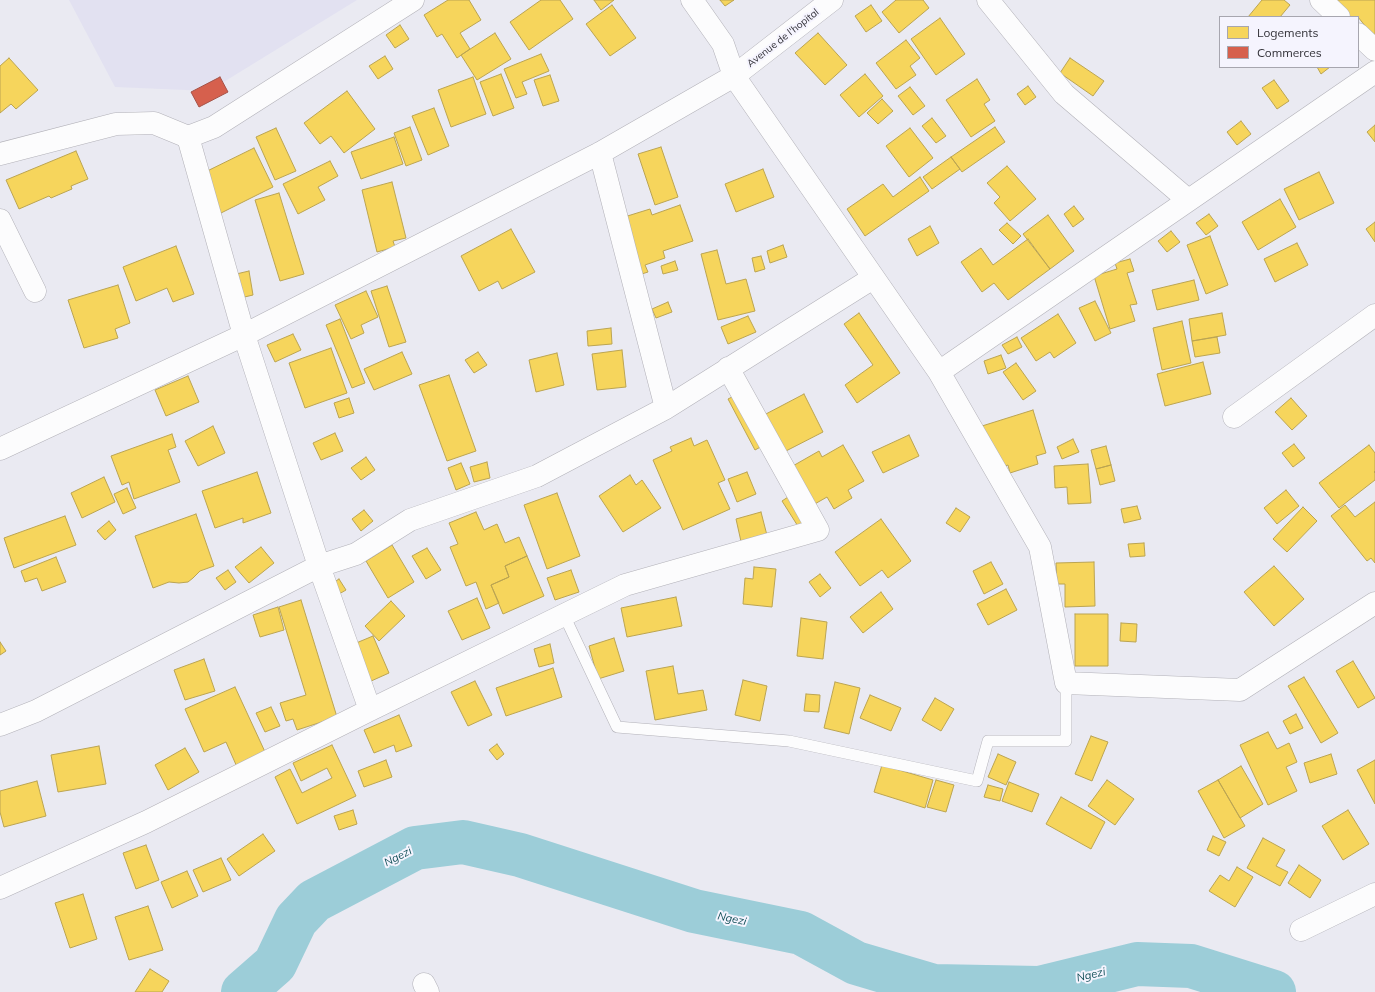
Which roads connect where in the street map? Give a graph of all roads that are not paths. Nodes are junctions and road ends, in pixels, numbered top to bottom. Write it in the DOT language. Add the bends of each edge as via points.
graph roads {
  1 [pos="413,0"];
  2 [pos="692,0"];
  3 [pos="832,0"];
  4 [pos="988,0"];
  5 [pos="1321,0"];
  6 [pos="1338,16"];
  7 [pos="1359,35"];
  8 [pos="1375,50"];
  9 [pos="1375,72"];
  10 [pos="734,76"];
  11 [pos="188,137"];
  12 [pos="600,153"];
  13 [pos="0,154"];
  14 [pos="1188,200"];
  15 [pos="0,220"];
  16 [pos="873,278"];
  17 [pos="35,291"];
  18 [pos="1375,315"];
  19 [pos="244,335"];
  20 [pos="728,368"];
  21 [pos="939,372"];
  22 [pos="666,408"];
  23 [pos="1234,417"];
  24 [pos="0,449"];
  25 [pos="319,566"];
  26 [pos="1375,602"];
  27 [pos="564,615"];
  28 [pos="1066,683"];
  29 [pos="370,710"];
  30 [pos="0,725"];
  31 [pos="0,888"];
  32 [pos="1375,894"];
  33 [pos="1301,930"];
  1 -- 11 [label="street" via="214,127"];
  2 -- 10 [label="street" via="723,44"];
  3 -- 10 [label="street, Avenue de l'hopital"];
  4 -- 14 [label="street" via="1064,94"];
  5 -- 6 [label="street"];
  7 -- 8 [label="street"];
  9 -- 14 [label="street"];
  10 -- 12 [label="street, Avenue de l'hopital"];
  10 -- 16 [label="street"];
  11 -- 13 [label="street" via="154,123 116,124"];
  11 -- 19 [label="street"];
  12 -- 19 [label="street, Avenue de l'hopital"];
  12 -- 22 [label="street"];
  14 -- 21 [label="street"];
  15 -- 17 [label="street"];
  16 -- 20 [label="street"];
  16 -- 21 [label="street"];
  18 -- 23 [label="street"];
  19 -- 24 [label="street, Avenue de l'hopital"];
  19 -- 25 [label="street"];
  20 -- 22 [label="street"];
  20 -- 27 [label="street" via="818,530 625,585"];
  21 -- 28 [label="street" via="1040,547"];
  22 -- 25 [label="street" via="537,476 410,520 356,554"];
  25 -- 29 [label="street"];
  25 -- 30 [label="street" via="36,711"];
  26 -- 28 [label="street" via="1240,690"];
  27 -- 28 [label="lane" via="617,727 789,741 977,781 988,741 1066,741"];
  27 -- 29 [label="street"];
  29 -- 31 [label="street" via="146,822"];
  32 -- 33 [label="street"];
}
